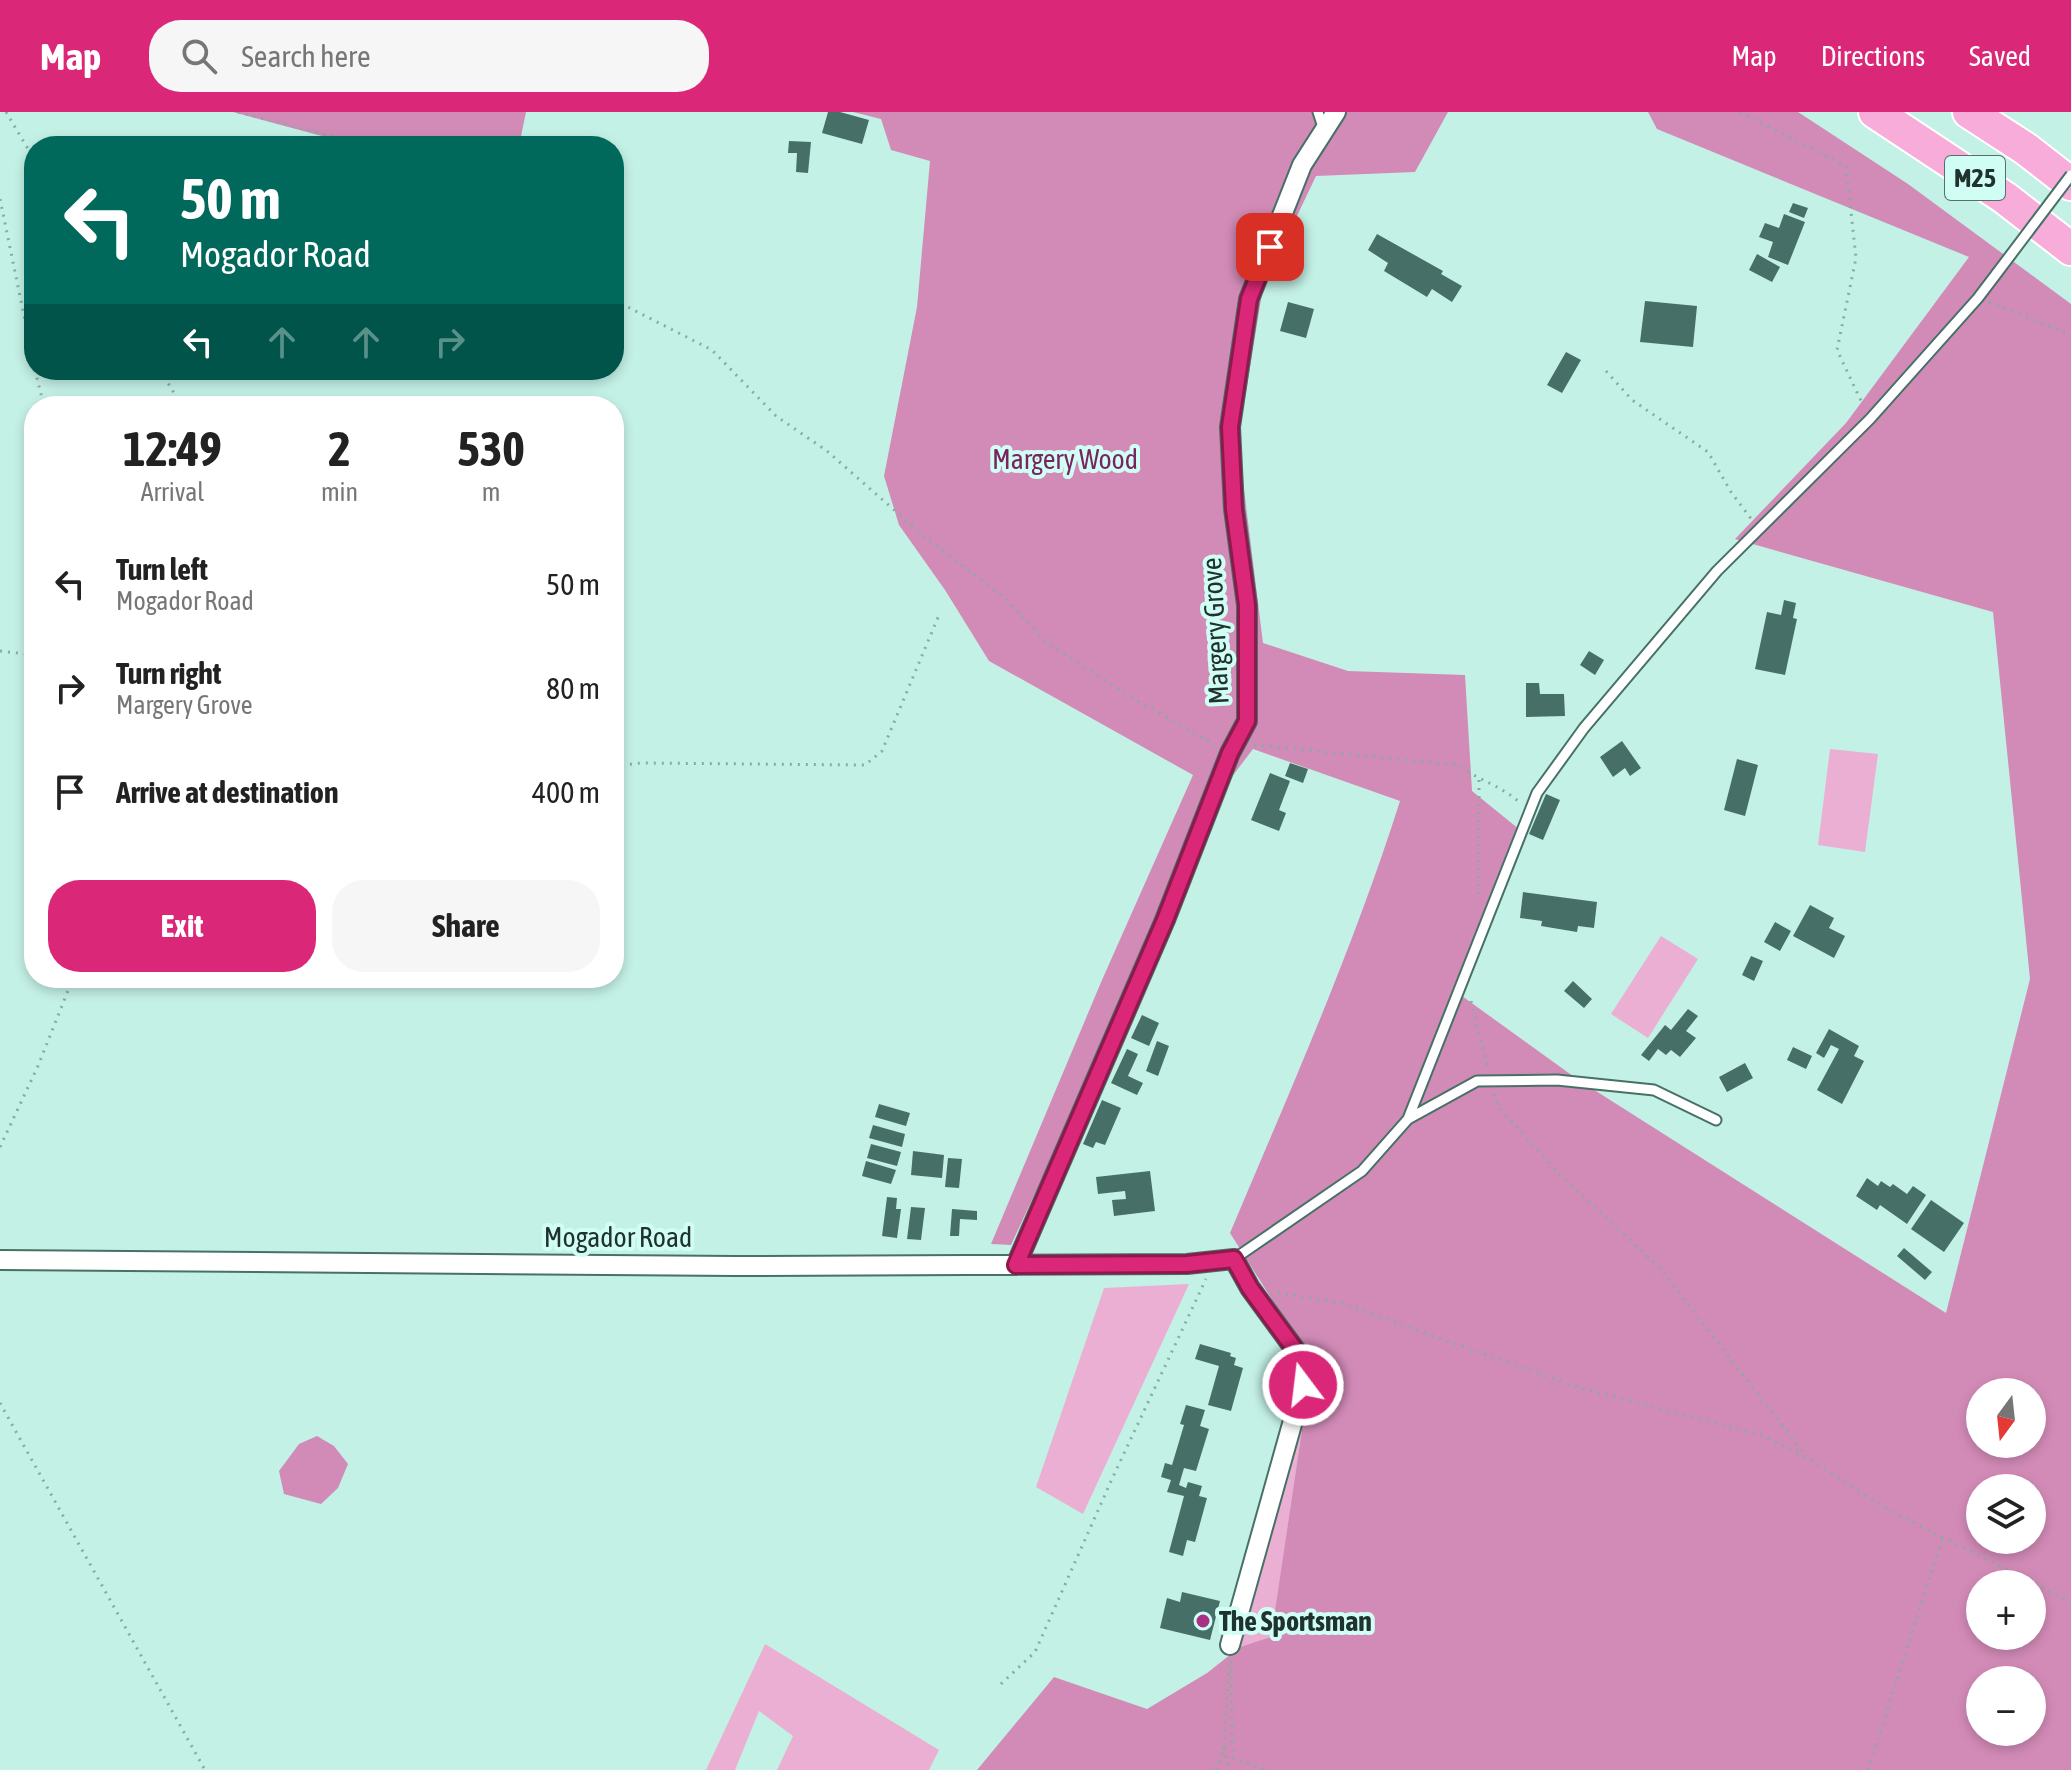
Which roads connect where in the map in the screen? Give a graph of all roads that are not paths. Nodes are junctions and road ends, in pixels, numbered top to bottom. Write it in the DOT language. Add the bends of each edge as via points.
graph roads {
  1 [pos="1318,112"];
  2 [pos="1336,112"];
  3 [pos="1875,112"];
  4 [pos="1969,112"];
  5 [pos="1324,130"];
  6 [pos="2071,175"];
  7 [pos="2071,184"];
  8 [pos="2071,249"];
  9 [pos="1408,1119"];
  10 [pos="1716,1120"];
  11 [pos="1234,1259"];
  12 [pos="0,1260"];
  13 [pos="1016,1265"];
  14 [pos="1230,1645"];
  1 -- 5 [label="lane"];
  2 -- 5 [label="street, Margery Grove"];
  3 -- 8 [label="highway, M25"];
  4 -- 7 [label="highway, M25"];
  5 -- 13 [label="street, Margery Grove" via="1302,165 1249,299 1230,427 1247,605 1247,721"];
  6 -- 9 [label="lane, bridge" via="1978,298 1870,419 1717,571 1592,718 1537,793"];
  9 -- 10 [label="lane" via="1477,1081 1557,1080 1654,1090"];
  9 -- 11 [label="lane" via="1362,1171"];
  11 -- 13 [label="street, Mogador Road"];
  11 -- 14 [label="street" via="1302,1359 1303,1385"];
  12 -- 13 [label="street, Mogador Road"];
}
